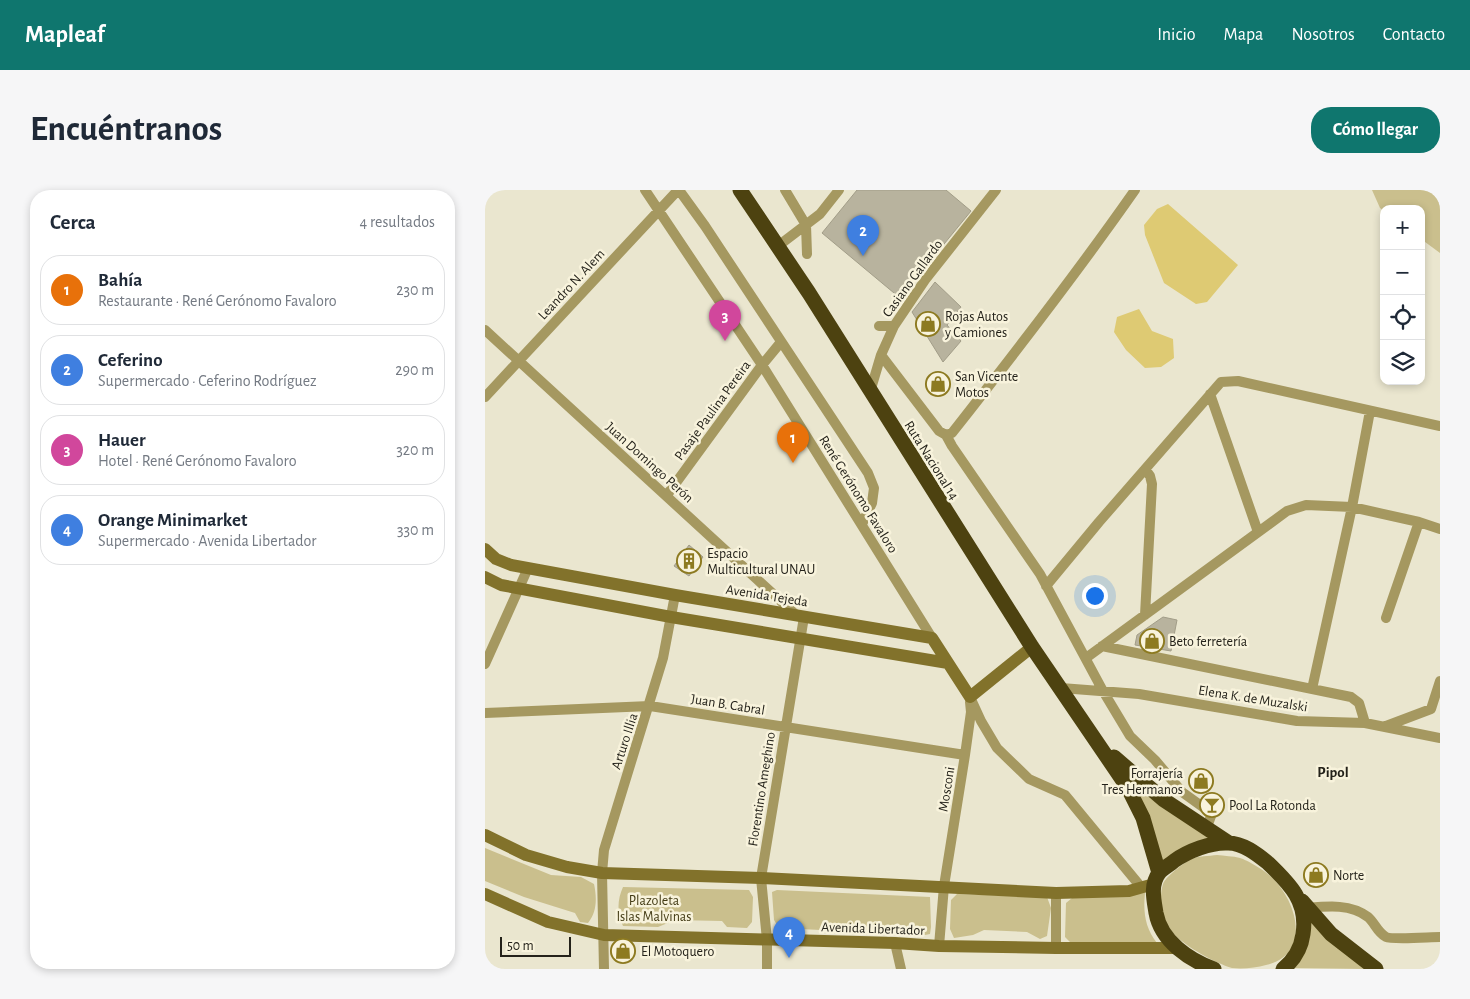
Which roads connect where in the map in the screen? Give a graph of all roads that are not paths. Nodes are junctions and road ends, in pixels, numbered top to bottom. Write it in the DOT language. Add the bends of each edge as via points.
graph roads {
  1 [pos="645,190"];
  2 [pos="679,190"];
  3 [pos="740,190"];
  4 [pos="785,190"];
  5 [pos="839,190"];
  6 [pos="996,190"];
  7 [pos="1135,190"];
  8 [pos="659,211"];
  9 [pos="806,225"];
  10 [pos="778,246"];
  11 [pos="807,254"];
  12 [pos="879,326"];
  13 [pos="894,326"];
  14 [pos="485,330"];
  15 [pos="781,342"];
  16 [pos="881,355"];
  17 [pos="518,360"];
  18 [pos="762,365"];
  19 [pos="870,392"];
  20 [pos="1211,394"];
  21 [pos="485,397"];
  22 [pos="1370,411"];
  23 [pos="1440,426"];
  24 [pos="946,435"];
  25 [pos="1145,469"];
  26 [pos="667,495"];
  27 [pos="1352,508"];
  28 [pos="1419,522"];
  29 [pos="862,524"];
  30 [pos="1440,528"];
  31 [pos="1258,532"];
  32 [pos="485,549"];
  33 [pos="528,568"];
  34 [pos="485,577"];
  35 [pos="1047,586"];
  36 [pos="519,588"];
  37 [pos="675,595"];
  38 [pos="1145,615"];
  39 [pos="800,616"];
  40 [pos="671,617"];
  41 [pos="1386,618"];
  42 [pos="932,638"];
  43 [pos="801,639"];
  44 [pos="1103,646"];
  45 [pos="1031,647"];
  46 [pos="1086,658"];
  47 [pos="948,663"];
  48 [pos="485,664"];
  49 [pos="1440,681"];
  50 [pos="1061,688"];
  51 [pos="1312,689"];
  52 [pos="1103,691"];
  53 [pos="970,697"];
  54 [pos="650,706"];
  55 [pos="1435,710"];
  56 [pos="485,713"];
  57 [pos="1365,723"];
  58 [pos="1385,726"];
  59 [pos="785,728"];
  60 [pos="1440,738"];
  61 [pos="1101,746"];
  62 [pos="965,755"];
  63 [pos="1207,827"];
  64 [pos="485,835"];
  65 [pos="1229,843"];
  66 [pos="602,874"];
  67 [pos="761,878"];
  68 [pos="1151,881"];
  69 [pos="944,886"];
  70 [pos="1056,893"];
  71 [pos="485,894"];
  72 [pos="1303,903"];
  73 [pos="603,935"];
  74 [pos="1440,937"];
  75 [pos="767,940"];
  76 [pos="895,943"];
  77 [pos="939,946"];
  78 [pos="1056,948"];
  79 [pos="1177,948"];
  80 [pos="1209,968"];
  81 [pos="604,969"];
  82 [pos="767,969"];
  83 [pos="901,969"];
  84 [pos="1283,969"];
  85 [pos="1376,969"];
  1 -- 8 [label="street, René Gerónomo Favaloro"];
  2 -- 8 [label="street, Leandro N. Alem"];
  2 -- 15 [label="street"];
  3 -- 10 [label="highway, Ruta Nacional 14"];
  4 -- 9 [label="street"];
  5 -- 9 [label="street" via="820,214"];
  6 -- 13 [label="street, Casiano Gallardo" via="925,280"];
  7 -- 24 [label="street" via="1087,259 953,432"];
  8 -- 17 [label="street, Leandro N. Alem"];
  8 -- 18 [label="street, René Gerónomo Favaloro"];
  9 -- 10 [label="street"];
  9 -- 11 [label="street"];
  10 -- 19 [label="highway, Ruta Nacional 14"];
  12 -- 13 [label="street"];
  13 -- 16 [label="street, Casiano Gallardo"];
  14 -- 17 [label="street, Juan Domingo Perón"];
  15 -- 18 [label="street, Pasaje Paulina Pereira"];
  15 -- 29 [label="street" via="868,473 874,488 872,503"];
  16 -- 19 [label="street, Casiano Gallardo"];
  16 -- 24 [label="street" via="939,431"];
  17 -- 21 [label="street, Leandro N. Alem"];
  17 -- 26 [label="street, Juan Domingo Perón"];
  18 -- 26 [label="street, Pasaje Paulina Pereira"];
  18 -- 29 [label="street, René Gerónomo Favaloro"];
  19 -- 45 [label="highway, Ruta Nacional 14"];
  20 -- 22 [label="street" via="1221,382 1238,381"];
  20 -- 25 [label="street"];
  20 -- 31 [label="street"];
  22 -- 23 [label="street"];
  22 -- 27 [label="street"];
  24 -- 35 [label="street"];
  25 -- 35 [label="street"];
  25 -- 38 [label="street" via="1152,484"];
  26 -- 39 [label="street, Juan Domingo Perón"];
  27 -- 28 [label="street"];
  27 -- 31 [label="street" via="1306,505 1287,511"];
  27 -- 51 [label="street"];
  28 -- 30 [label="street"];
  28 -- 41 [label="street"];
  29 -- 42 [label="street, René Gerónomo Favaloro"];
  31 -- 38 [label="street"];
  32 -- 33 [label="main road, Avenida Tejeda" via="496,559"];
  33 -- 36 [label="street"];
  33 -- 37 [label="main road, Avenida Tejeda"];
  34 -- 36 [label="main road" via="501,585"];
  35 -- 46 [label="street"];
  36 -- 40 [label="main road"];
  36 -- 48 [label="street"];
  37 -- 39 [label="main road, Avenida Tejeda"];
  37 -- 40 [label="street, Arturo Illia"];
  38 -- 44 [label="street"];
  39 -- 42 [label="main road, Avenida Tejeda"];
  39 -- 43 [label="street, Florentino Ameghino"];
  40 -- 43 [label="main road"];
  40 -- 54 [label="street, Arturo Illia"];
  42 -- 47 [label="main road"];
  43 -- 47 [label="main road"];
  43 -- 59 [label="street, Florentino Ameghino"];
  44 -- 46 [label="street"];
  44 -- 51 [label="street"];
  45 -- 50 [label="highway, Ruta Nacional 14"];
  45 -- 53 [label="main road"];
  46 -- 52 [label="street"];
  47 -- 53 [label="main road"];
  49 -- 55 [label="street"];
  50 -- 52 [label="street, Elena K. de Muzalski"];
  50 -- 61 [label="highway, Ruta Nacional 14"];
  51 -- 57 [label="street" via="1351,697 1359,703"];
  52 -- 57 [label="street, Elena K. de Muzalski" via="1139,694 1297,721"];
  52 -- 63 [label="street" via="1130,736 1182,792 1207,810 1211,816"];
  53 -- 62 [label="street, Mosconi"];
  53 -- 68 [label="street" via="997,748 1029,779 1065,796"];
  54 -- 56 [label="street, Juan B. Cabral"];
  54 -- 59 [label="street, Juan B. Cabral"];
  54 -- 66 [label="street, Arturo Illia" via="604,850"];
  55 -- 58 [label="street"];
  57 -- 58 [label="street, Elena K. de Muzalski"];
  58 -- 60 [label="street, Elena K. de Muzalski"];
  59 -- 62 [label="street, Juan B. Cabral"];
  59 -- 67 [label="street, Florentino Ameghino"];
  61 -- 63 [label="highway, Ruta Nacional 14" via="1164,800"];
  61 -- 68 [label="highway, Ruta Nacional 14" via="1143,818 1154,849"];
  62 -- 69 [label="street, Mosconi"];
  63 -- 65 [label="highway, Ruta Nacional 14"];
  64 -- 66 [label="main road" via="526,855"];
  65 -- 68 [label="highway" via="1180,857"];
  65 -- 72 [label="highway, Ruta Nacional 14" via="1257,854 1283,877"];
  66 -- 67 [label="main road"];
  66 -- 73 [label="street, Arturo Illia"];
  67 -- 69 [label="main road"];
  67 -- 75 [label="street, Florentino Ameghino"];
  68 -- 70 [label="main road" via="1129,891"];
  68 -- 79 [label="highway, Ruta Nacional 14" via="1157,918"];
  69 -- 70 [label="main road"];
  69 -- 77 [label="street, Mosconi"];
  70 -- 78 [label="street"];
  71 -- 73 [label="main road, Avenida Libertador" via="548,922"];
  72 -- 74 [label="street" via="1354,910 1369,918 1388,938"];
  72 -- 84 [label="highway, Ruta Nacional 14" via="1302,944 1292,962"];
  72 -- 85 [label="highway, Ruta Nacional 14" via="1331,934"];
  73 -- 75 [label="main road, Avenida Libertador"];
  73 -- 81 [label="street, Arturo Illia"];
  75 -- 76 [label="main road, Avenida Libertador"];
  75 -- 82 [label="street, Florentino Ameghino"];
  76 -- 77 [label="main road, Avenida Libertador"];
  76 -- 83 [label="street"];
  77 -- 78 [label="main road, Avenida Libertador"];
  78 -- 79 [label="main road, Avenida Libertador"];
  79 -- 80 [label="highway, Ruta Nacional 14"];
}
